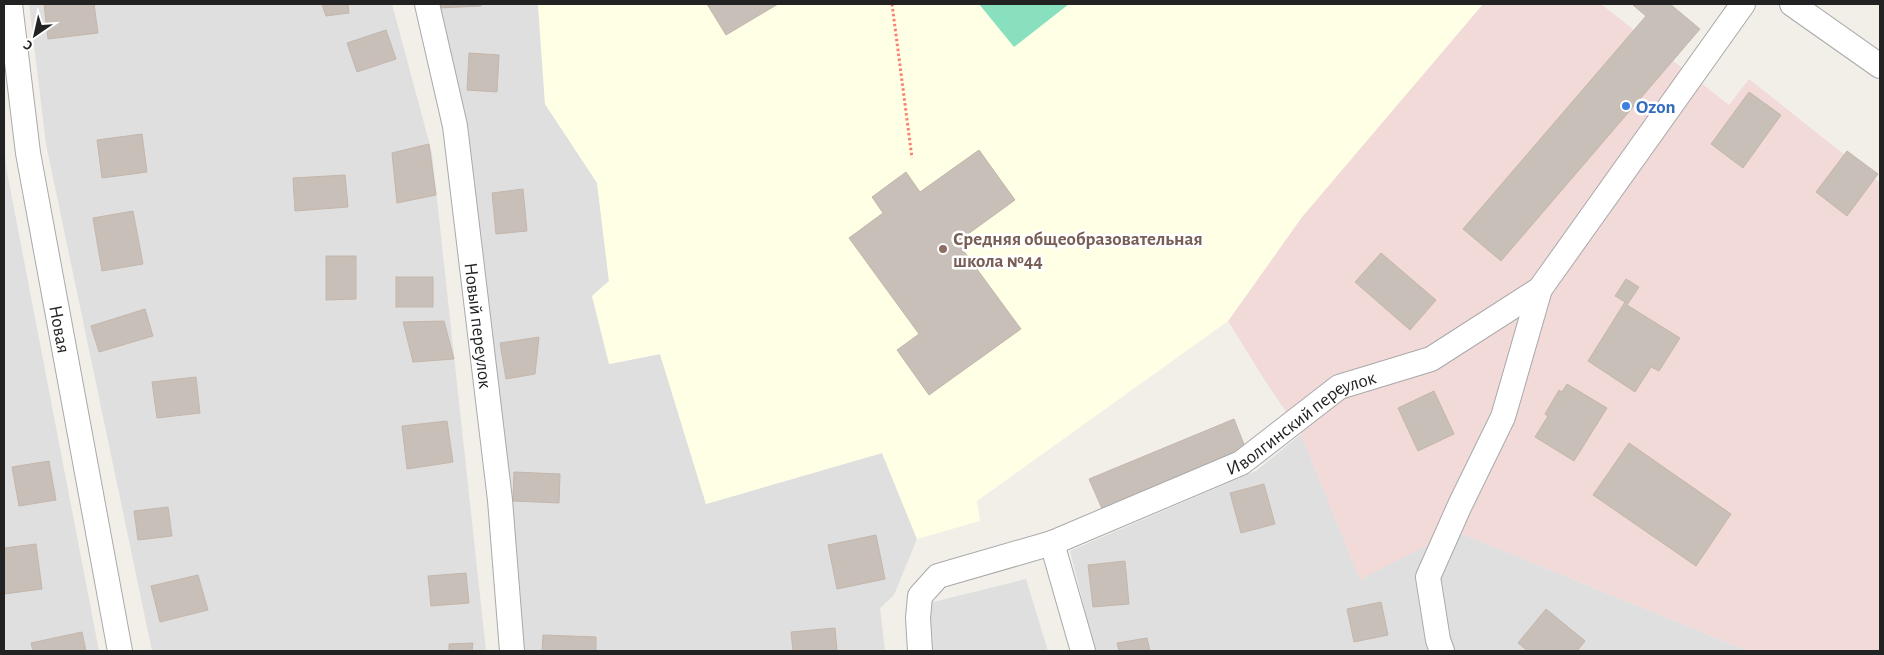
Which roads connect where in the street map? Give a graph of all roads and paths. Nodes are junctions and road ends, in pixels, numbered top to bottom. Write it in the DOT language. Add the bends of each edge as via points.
graph roads {
  1 [pos="10,4"];
  2 [pos="427,4"];
  3 [pos="892,4"];
  4 [pos="1743,4"];
  5 [pos="1792,4"];
  6 [pos="1880,66"];
  7 [pos="912,158"];
  8 [pos="1540,289"];
  9 [pos="1052,543"];
  10 [pos="120,651"];
  11 [pos="512,651"];
  12 [pos="920,651"];
  13 [pos="1083,651"];
  14 [pos="1442,651"];
  1 -- 10 [label="street, Новая" via="28,153"];
  2 -- 11 [label="street, Новый переулок" via="455,126 500,500"];
  3 -- 7 [label="path"];
  4 -- 8 [label="street, Иволгинский переулок"];
  5 -- 6 [label="street"];
  8 -- 9 [label="street, Иволгинский переулок" via="1431,358 1339,387 1241,463"];
  8 -- 14 [label="street, Иволгинский переулок" via="1504,417 1428,577"];
  9 -- 12 [label="street, Иволгинский переулок" via="938,576 920,596"];
  9 -- 13 [label="street"];
}
